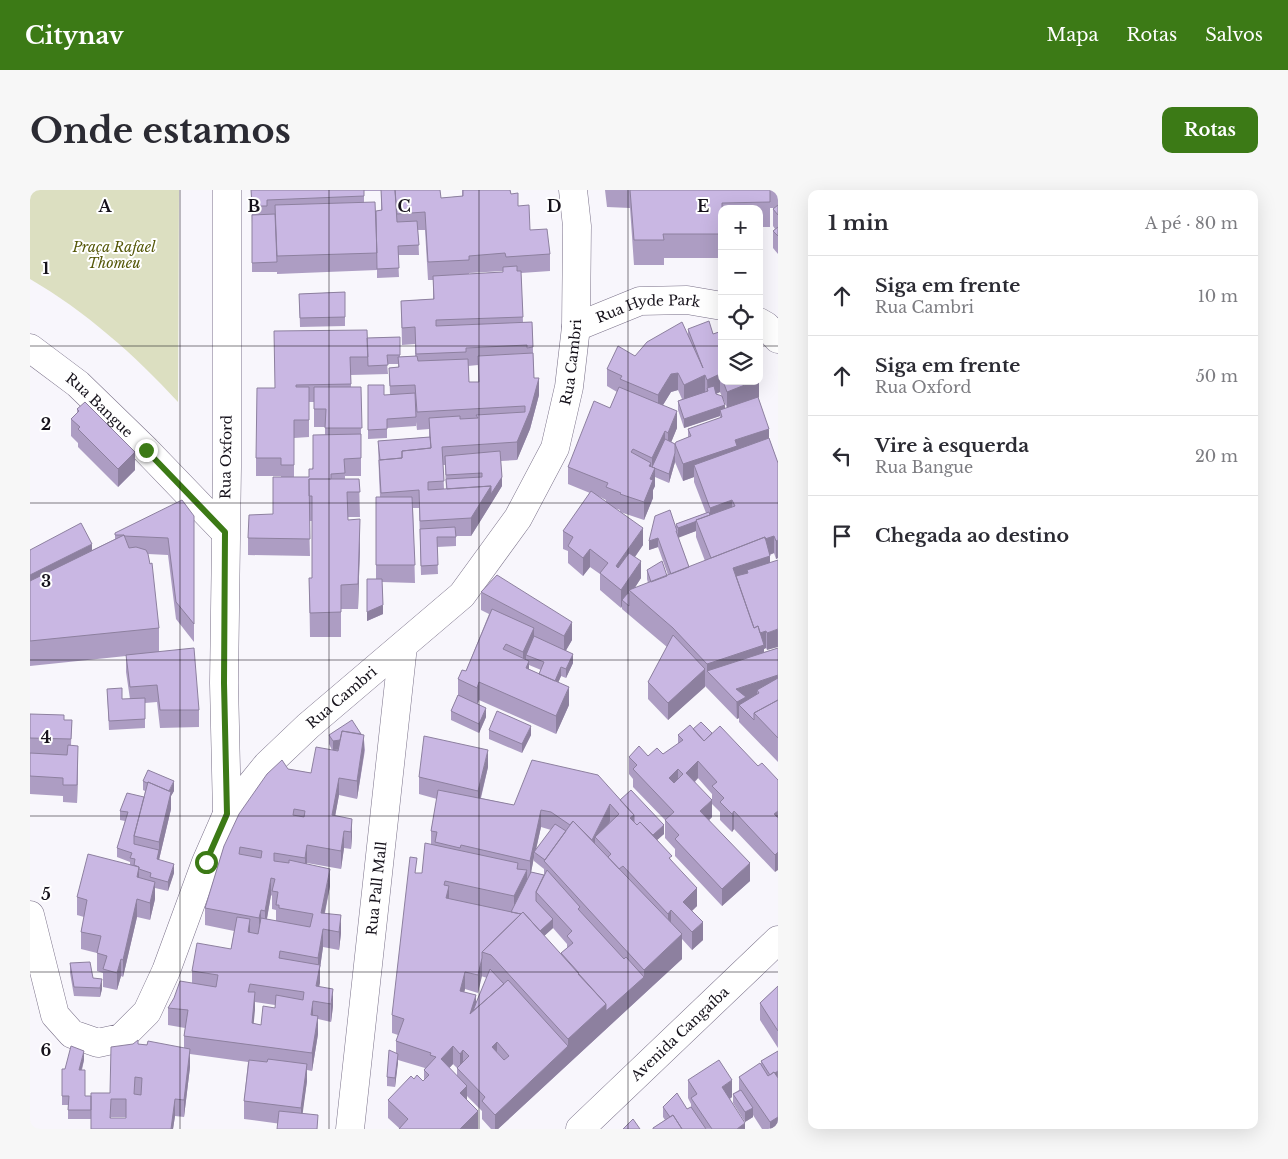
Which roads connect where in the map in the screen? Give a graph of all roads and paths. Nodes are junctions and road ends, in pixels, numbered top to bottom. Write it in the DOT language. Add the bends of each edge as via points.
graph roads {
  1 [pos="227,190"];
  2 [pos="573,190"];
  3 [pos="718,305"];
  4 [pos="763,324"];
  5 [pos="576,327"];
  6 [pos="778,339"];
  7 [pos="30,348"];
  8 [pos="225,532"];
  9 [pos="403,646"];
  10 [pos="227,814"];
  11 [pos="30,915"];
  12 [pos="778,940"];
  13 [pos="350,1129"];
  14 [pos="580,1129"];
  1 -- 8 [label="street, Rua Oxford"];
  2 -- 5 [label="street, Rua Cambri" via="577,226"];
  3 -- 5 [label="street, Rua Hyde Park" via="687,300 640,301"];
  4 -- 6 [label="street"];
  5 -- 9 [label="street, Rua Cambri" via="570,387 555,448 522,509 462,595"];
  7 -- 8 [label="street, Rua Bangue" via="78,384"];
  8 -- 10 [label="street, Rua Oxford"];
  9 -- 10 [label="street, Rua Cambri" via="267,765"];
  9 -- 13 [label="street, Rua Pall Mall"];
  10 -- 11 [label="street, Rua Cambri" via="147,1012 122,1038 98,1043 72,1034 55,1015"];
  12 -- 14 [label="street, Avenida Cangaíba"];
}
